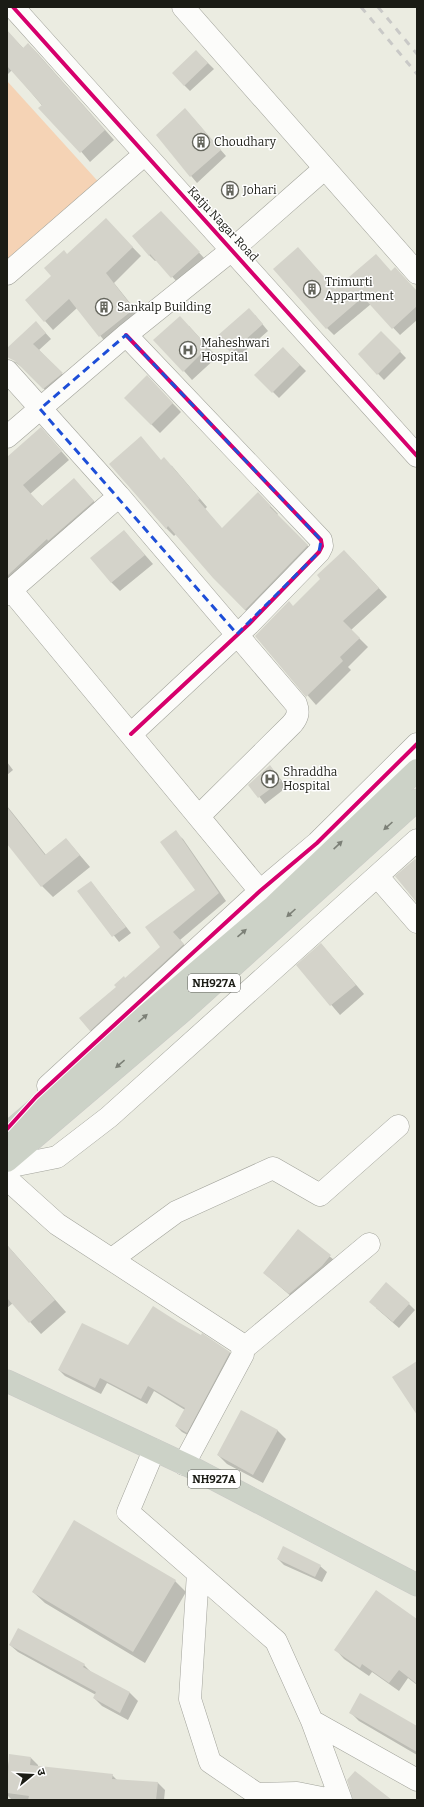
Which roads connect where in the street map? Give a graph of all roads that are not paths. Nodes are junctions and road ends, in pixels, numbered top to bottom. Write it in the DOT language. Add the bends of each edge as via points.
graph roads {
  1 [pos="12,7"];
  2 [pos="183,7"];
  3 [pos="7,10"];
  4 [pos="145,154"];
  5 [pos="324,169"];
  6 [pos="233,249"];
  7 [pos="417,273"];
  8 [pos="7,274"];
  9 [pos="126,335"];
  10 [pos="7,372"];
  11 [pos="40,409"];
  12 [pos="7,437"];
  13 [pos="417,456"];
  14 [pos="119,496"];
  15 [pos="9,592"];
  16 [pos="238,634"];
  17 [pos="131,734"];
  18 [pos="417,744"];
  19 [pos="417,770"];
  20 [pos="417,800"];
  21 [pos="199,816"];
  22 [pos="417,840"];
  23 [pos="377,876"];
  24 [pos="260,891"];
  25 [pos="417,922"];
  26 [pos="398,1126"];
  27 [pos="7,1129"];
  28 [pos="7,1134"];
  29 [pos="7,1160"];
  30 [pos="7,1167"];
  31 [pos="7,1179"];
  32 [pos="369,1244"];
  33 [pos="112,1259"];
  34 [pos="243,1349"];
  35 [pos="7,1368"];
  36 [pos="7,1381"];
  37 [pos="154,1450"];
  38 [pos="187,1458"];
  39 [pos="417,1572"];
  40 [pos="198,1573"];
  41 [pos="417,1585"];
  42 [pos="312,1721"];
  43 [pos="417,1780"];
  44 [pos="258,1797"];
  45 [pos="332,1800"];
  46 [pos="341,1800"];
  1 -- 3 [label="street"];
  1 -- 4 [label="street, Katju Nagar Road"];
  2 -- 5 [label="street"];
  4 -- 6 [label="street, Katju Nagar Road"];
  4 -- 8 [label="street"];
  5 -- 6 [label="street"];
  5 -- 7 [label="street"];
  6 -- 9 [label="street"];
  6 -- 13 [label="street, Katju Nagar Road"];
  9 -- 11 [label="street"];
  9 -- 16 [label="street" via="321,540 319,552"];
  10 -- 11 [label="street"];
  11 -- 12 [label="street"];
  11 -- 14 [label="street"];
  14 -- 15 [label="street"];
  14 -- 16 [label="street"];
  15 -- 17 [label="street"];
  16 -- 17 [label="street"];
  16 -- 21 [label="street" via="296,704 297,718"];
  17 -- 21 [label="street"];
  18 -- 24 [label="street" via="317,843"];
  28 -- 19 [label="highway, NH927A, one-way" via="274,906"];
  20 -- 29 [label="highway, NH927A, one-way" via="189,1006"];
  21 -- 24 [label="street"];
  22 -- 23 [label="street"];
  23 -- 25 [label="street"];
  23 -- 30 [label="street" via="109,1117 58,1157"];
  24 -- 27 [label="street" via="36,1097"];
  26 -- 33 [label="street" via="320,1195 273,1168 176,1212"];
  31 -- 33 [label="street" via="57,1224"];
  32 -- 34 [label="street"];
  33 -- 34 [label="street" via="241,1344"];
  34 -- 38 [label="street" via="243,1354"];
  35 -- 38 [label="highway, NH927A"];
  36 -- 37 [label="highway, NH927A"];
  37 -- 38 [label="highway, NH927A"];
  37 -- 40 [label="street" via="128,1512"];
  38 -- 39 [label="highway, NH927A"];
  38 -- 41 [label="highway, NH927A"];
  40 -- 42 [label="street" via="276,1641"];
  40 -- 44 [label="street" via="190,1700 210,1762"];
  42 -- 43 [label="street"];
  42 -- 46 [label="street"];
  44 -- 45 [label="street" via="297,1793"];
}
